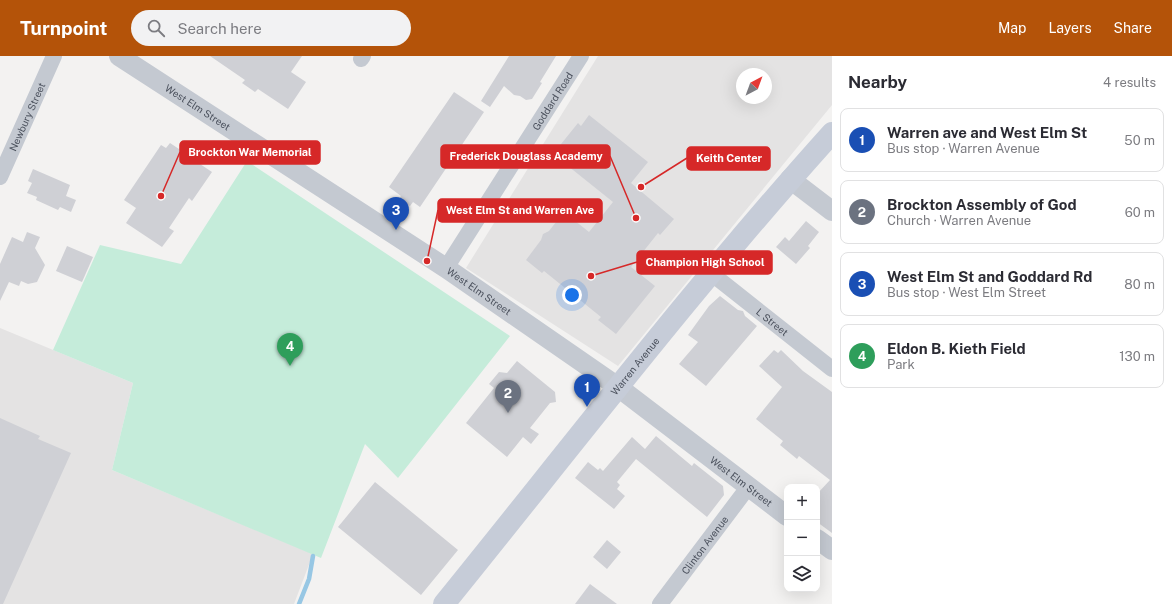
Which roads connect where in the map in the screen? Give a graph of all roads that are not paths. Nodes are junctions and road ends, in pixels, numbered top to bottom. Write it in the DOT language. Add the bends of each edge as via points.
graph roads {
  1 [pos="54,56"];
  2 [pos="120,56"];
  3 [pos="581,56"];
  4 [pos="832,133"];
  5 [pos="0,177"];
  6 [pos="790,179"];
  7 [pos="832,211"];
  8 [pos="446,268"];
  9 [pos="712,274"];
  10 [pos="832,369"];
  11 [pos="618,387"];
  12 [pos="749,486"];
  13 [pos="784,514"];
  14 [pos="820,541"];
  15 [pos="832,550"];
  16 [pos="444,604"];
  17 [pos="660,604"];
  1 -- 5 [label="street, Newbury Street"];
  2 -- 8 [label="street, West Elm Street"];
  3 -- 8 [label="street, Goddard Road"];
  4 -- 6 [label="main road, Warren Avenue"];
  6 -- 7 [label="street"];
  6 -- 9 [label="main road, Warren Avenue"];
  8 -- 11 [label="street, West Elm Street"];
  9 -- 10 [label="street, L Street"];
  9 -- 11 [label="main road, Warren Avenue"];
  11 -- 12 [label="street, West Elm Street"];
  11 -- 16 [label="main road, Warren Avenue"];
  12 -- 13 [label="street, West Elm Street"];
  12 -- 17 [label="street, Clinton Avenue"];
  14 -- 15 [label="street"];
}
